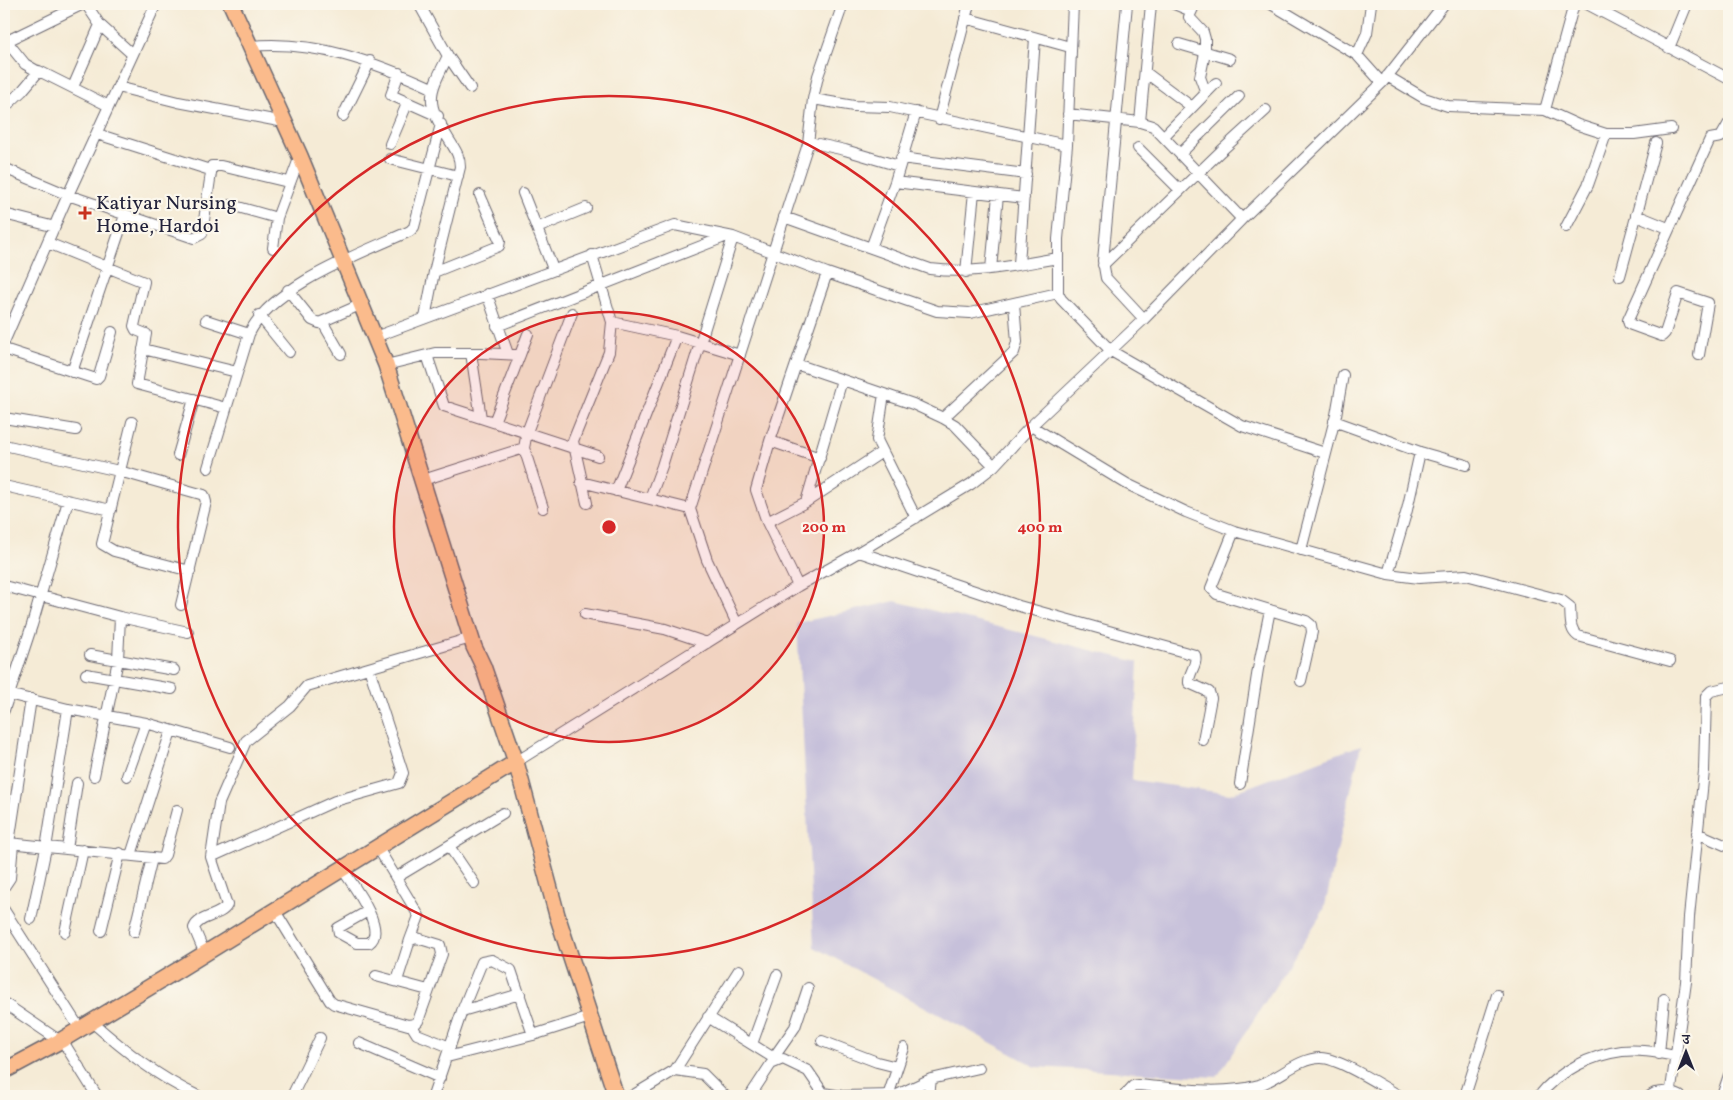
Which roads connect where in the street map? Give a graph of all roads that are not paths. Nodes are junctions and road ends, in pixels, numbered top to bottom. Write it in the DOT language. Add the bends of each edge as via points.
graph roads {
  1 [pos="85,4"];
  2 [pos="156,4"];
  3 [pos="231,4"];
  4 [pos="419,4"];
  5 [pos="844,4"];
  6 [pos="969,4"];
  7 [pos="1073,4"];
  8 [pos="1127,4"];
  9 [pos="1151,4"];
  10 [pos="1174,4"];
  11 [pos="1271,4"];
  12 [pos="1371,4"];
  13 [pos="1444,4"];
  14 [pos="1574,4"];
  15 [pos="1587,4"];
  16 [pos="1687,4"];
  17 [pos="1193,7"];
  18 [pos="965,18"];
  19 [pos="100,26"];
  20 [pos="1035,38"];
  21 [pos="4,40"];
  22 [pos="1179,44"];
  23 [pos="251,46"];
  24 [pos="1070,47"];
  25 [pos="1669,48"];
  26 [pos="1206,53"];
  27 [pos="132,54"];
  28 [pos="1357,55"];
  29 [pos="448,56"];
  30 [pos="1230,59"];
  31 [pos="370,61"];
  32 [pos="37,71"];
  33 [pos="1145,72"];
  34 [pos="399,73"];
  35 [pos="1385,79"];
  36 [pos="1729,79"];
  37 [pos="1216,83"];
  38 [pos="73,87"];
  39 [pos="118,88"];
  40 [pos="432,88"];
  41 [pos="470,88"];
  42 [pos="1206,94"];
  43 [pos="1239,96"];
  44 [pos="813,99"];
  45 [pos="407,104"];
  46 [pos="109,106"];
  47 [pos="1192,107"];
  48 [pos="4,108"];
  49 [pos="1266,110"];
  50 [pos="1545,110"];
  51 [pos="916,112"];
  52 [pos="1068,114"];
  53 [pos="342,116"];
  54 [pos="939,119"];
  55 [pos="1116,119"];
  56 [pos="439,120"];
  57 [pos="284,122"];
  58 [pos="1140,122"];
  59 [pos="1729,123"];
  60 [pos="1671,129"];
  61 [pos="97,134"];
  62 [pos="1606,134"];
  63 [pos="1164,136"];
  64 [pos="1030,138"];
  65 [pos="808,142"];
  66 [pos="1656,143"];
  67 [pos="390,144"];
  68 [pos="1067,145"];
  69 [pos="1138,148"];
  70 [pos="1181,154"];
  71 [pos="300,156"];
  72 [pos="390,159"];
  73 [pos="900,162"];
  74 [pos="4,168"];
  75 [pos="429,169"];
  76 [pos="210,170"];
  77 [pos="1199,172"];
  78 [pos="1026,174"];
  79 [pos="458,176"];
  80 [pos="288,182"];
  81 [pos="895,182"];
  82 [pos="1180,190"];
  83 [pos="974,192"];
  84 [pos="523,193"];
  85 [pos="68,195"];
  86 [pos="480,195"];
  87 [pos="998,195"];
  88 [pos="1024,198"];
  89 [pos="231,205"];
  90 [pos="586,208"];
  91 [pos="4,214"];
  92 [pos="125,214"];
  93 [pos="1636,215"];
  94 [pos="784,217"];
  95 [pos="277,218"];
  96 [pos="1242,219"];
  97 [pos="56,227"];
  98 [pos="1566,227"];
  99 [pos="537,228"];
  100 [pos="1668,228"];
  101 [pos="730,237"];
  102 [pos="48,243"];
  103 [pos="273,248"];
  104 [pos="871,248"];
  105 [pos="772,252"];
  106 [pos="592,255"];
  107 [pos="1058,258"];
  108 [pos="344,262"];
  109 [pos="1020,264"];
  110 [pos="1104,265"];
  111 [pos="106,268"];
  112 [pos="553,269"];
  113 [pos="991,269"];
  114 [pos="434,272"];
  115 [pos="966,272"];
  116 [pos="827,273"];
  117 [pos="1620,276"];
  118 [pos="600,284"];
  119 [pos="288,290"];
  120 [pos="1058,293"];
  121 [pos="487,294"];
  122 [pos="362,304"];
  123 [pos="1014,304"];
  124 [pos="572,313"];
  125 [pos="259,315"];
  126 [pos="425,318"];
  127 [pos="1144,319"];
  128 [pos="206,320"];
  129 [pos="612,322"];
  130 [pos="323,324"];
  131 [pos="497,326"];
  132 [pos="112,332"];
  133 [pos="248,334"];
  134 [pos="528,334"];
  135 [pos="5,335"];
  136 [pos="677,336"];
  137 [pos="375,337"];
  138 [pos="701,343"];
  139 [pos="4,349"];
  140 [pos="143,349"];
  141 [pos="1111,351"];
  142 [pos="289,352"];
  143 [pos="471,352"];
  144 [pos="341,354"];
  145 [pos="508,354"];
  146 [pos="427,355"];
  147 [pos="520,355"];
  148 [pos="740,355"];
  149 [pos="1699,355"];
  150 [pos="796,364"];
  151 [pos="386,365"];
  152 [pos="72,372"];
  153 [pos="237,372"];
  154 [pos="1343,375"];
  155 [pos="842,380"];
  156 [pos="884,394"];
  157 [pos="194,399"];
  158 [pos="226,408"];
  159 [pos="4,418"];
  160 [pos="481,418"];
  161 [pos="943,418"];
  162 [pos="1334,420"];
  163 [pos="132,422"];
  164 [pos="494,422"];
  165 [pos="1031,426"];
  166 [pos="76,430"];
  167 [pos="526,432"];
  168 [pos="770,441"];
  169 [pos="4,445"];
  170 [pos="573,447"];
  171 [pos="524,448"];
  172 [pos="882,452"];
  173 [pos="1420,452"];
  174 [pos="1325,453"];
  175 [pos="178,455"];
  176 [pos="598,456"];
  177 [pos="820,458"];
  178 [pos="1466,465"];
  179 [pos="994,466"];
  180 [pos="208,468"];
  181 [pos="120,471"];
  182 [pos="423,480"];
  183 [pos="582,482"];
  184 [pos="5,489"];
  185 [pos="616,491"];
  186 [pos="650,498"];
  187 [pos="68,501"];
  188 [pos="806,502"];
  189 [pos="587,503"];
  190 [pos="543,508"];
  191 [pos="690,509"];
  192 [pos="111,510"];
  193 [pos="916,518"];
  194 [pos="767,522"];
  195 [pos="1234,531"];
  196 [pos="1301,550"];
  197 [pos="859,552"];
  198 [pos="190,571"];
  199 [pos="1388,574"];
  200 [pos="4,586"];
  201 [pos="798,586"];
  202 [pos="39,595"];
  203 [pos="181,605"];
  204 [pos="1270,610"];
  205 [pos="585,614"];
  206 [pos="120,617"];
  207 [pos="737,624"];
  208 [pos="188,632"];
  209 [pos="473,643"];
  210 [pos="706,643"];
  211 [pos="90,655"];
  212 [pos="118,660"];
  213 [pos="1670,661"];
  214 [pos="369,668"];
  215 [pos="174,670"];
  216 [pos="86,674"];
  217 [pos="114,679"];
  218 [pos="1301,681"];
  219 [pos="1729,687"];
  220 [pos="172,689"];
  221 [pos="7,694"];
  222 [pos="31,699"];
  223 [pos="68,708"];
  224 [pos="4,710"];
  225 [pos="105,715"];
  226 [pos="146,723"];
  227 [pos="171,731"];
  228 [pos="1203,740"];
  229 [pos="230,747"];
  230 [pos="513,764"];
  231 [pos="94,776"];
  232 [pos="127,776"];
  233 [pos="77,783"];
  234 [pos="1240,784"];
  235 [pos="176,810"];
  236 [pos="503,812"];
  237 [pos="1697,833"];
  238 [pos="9,843"];
  239 [pos="448,846"];
  240 [pos="1729,847"];
  241 [pos="46,848"];
  242 [pos="378,848"];
  243 [pos="67,849"];
  244 [pos="83,850"];
  245 [pos="126,854"];
  246 [pos="211,857"];
  247 [pos="152,858"];
  248 [pos="343,870"];
  249 [pos="397,877"];
  250 [pos="474,883"];
  251 [pos="4,887"];
  252 [pos="4,910"];
  253 [pos="276,911"];
  254 [pos="368,911"];
  255 [pos="31,919"];
  256 [pos="102,931"];
  257 [pos="65,932"];
  258 [pos="134,932"];
  259 [pos="410,940"];
  260 [pos="205,954"];
  261 [pos="739,970"];
  262 [pos="777,975"];
  263 [pos="376,976"];
  264 [pos="397,981"];
  265 [pos="808,988"];
  266 [pos="428,990"];
  267 [pos="520,994"];
  268 [pos="1497,995"];
  269 [pos="1664,999"];
  270 [pos="6,1008"];
  271 [pos="462,1011"];
  272 [pos="590,1017"];
  273 [pos="708,1017"];
  274 [pos="86,1026"];
  275 [pos="412,1026"];
  276 [pos="534,1035"];
  277 [pos="320,1038"];
  278 [pos="61,1040"];
  279 [pos="822,1041"];
  280 [pos="359,1043"];
  281 [pos="752,1044"];
  282 [pos="904,1048"];
  283 [pos="449,1052"];
  284 [pos="1659,1054"];
  285 [pos="1676,1056"];
  286 [pos="776,1058"];
  287 [pos="897,1067"];
  288 [pos="979,1068"];
  289 [pos="675,1070"];
  290 [pos="4,1071"];
  291 [pos="1729,1075"];
  292 [pos="440,1078"];
  293 [pos="931,1079"];
  294 [pos="1380,1092"];
  295 [pos="1223,1093"];
  296 [pos="1676,1094"];
  297 [pos="1129,1095"];
  298 [pos="97,1096"];
  299 [pos="198,1096"];
  300 [pos="292,1096"];
  301 [pos="433,1096"];
  302 [pos="616,1096"];
  303 [pos="632,1096"];
  304 [pos="725,1096"];
  305 [pos="750,1096"];
  306 [pos="888,1096"];
  307 [pos="929,1096"];
  308 [pos="1400,1096"];
  309 [pos="1465,1096"];
  310 [pos="1540,1096"];
  311 [pos="1650,1096"];
  312 [pos="1722,1096"];
  1 -- 19 [label="street"];
  1 -- 21 [label="street"];
  2 -- 27 [label="street"];
  3 -- 23 [label="highway"];
  4 -- 29 [label="street"];
  5 -- 44 [label="street"];
  6 -- 18 [label="street"];
  7 -- 24 [label="street"];
  8 -- 55 [label="street"];
  9 -- 33 [label="street"];
  10 -- 17 [label="street"];
  11 -- 28 [label="street"];
  12 -- 28 [label="street" via="1367,33"];
  13 -- 35 [label="street"];
  14 -- 50 [label="street"];
  15 -- 25 [label="street"];
  16 -- 25 [label="street"];
  17 -- 26 [label="street" via="1190,20 1204,32"];
  18 -- 20 [label="street"];
  18 -- 54 [label="street"];
  19 -- 27 [label="street"];
  19 -- 38 [label="street"];
  20 -- 24 [label="street"];
  20 -- 64 [label="street"];
  21 -- 32 [label="street" via="25,64"];
  22 -- 26 [label="street"];
  23 -- 31 [label="street" via="293,44"];
  23 -- 57 [label="highway"];
  24 -- 52 [label="street"];
  25 -- 36 [label="street"];
  26 -- 30 [label="street"];
  26 -- 42 [label="street" via="1200,77"];
  27 -- 39 [label="street"];
  28 -- 35 [label="street"];
  29 -- 40 [label="street"];
  29 -- 41 [label="street"];
  31 -- 34 [label="street"];
  31 -- 53 [label="street"];
  32 -- 38 [label="street"];
  32 -- 48 [label="street"];
  33 -- 47 [label="street"];
  33 -- 58 [label="street"];
  34 -- 40 [label="street"];
  34 -- 45 [label="street" via="391,95"];
  35 -- 50 [label="street" via="1448,106"];
  35 -- 96 [label="street"];
  37 -- 42 [label="street"];
  38 -- 46 [label="street"];
  39 -- 46 [label="street"];
  39 -- 57 [label="street"];
  40 -- 56 [label="street" via="430,99"];
  42 -- 47 [label="street"];
  43 -- 70 [label="street"];
  44 -- 51 [label="street"];
  44 -- 65 [label="street"];
  45 -- 56 [label="street"];
  45 -- 67 [label="street"];
  46 -- 61 [label="street"];
  47 -- 63 [label="street"];
  49 -- 77 [label="street"];
  50 -- 62 [label="street"];
  51 -- 54 [label="street"];
  51 -- 73 [label="street"];
  52 -- 55 [label="street"];
  52 -- 68 [label="street"];
  54 -- 64 [label="street"];
  55 -- 58 [label="street"];
  55 -- 110 [label="street"];
  56 -- 75 [label="street"];
  56 -- 79 [label="street" via="460,159"];
  57 -- 71 [label="highway"];
  58 -- 63 [label="street" via="1153,126"];
  59 -- 100 [label="street" via="1721,137 1710,140"];
  60 -- 62 [label="street"];
  61 -- 76 [label="street"];
  61 -- 85 [label="street"];
  62 -- 98 [label="street" via="1588,185"];
  63 -- 70 [label="street"];
  64 -- 68 [label="street"];
  64 -- 78 [label="street"];
  65 -- 73 [label="street"];
  65 -- 94 [label="street"];
  66 -- 93 [label="street"];
  68 -- 107 [label="street"];
  69 -- 82 [label="street"];
  70 -- 77 [label="street"];
  71 -- 80 [label="street"];
  71 -- 108 [label="highway"];
  72 -- 75 [label="street"];
  73 -- 78 [label="street"];
  73 -- 81 [label="street"];
  74 -- 85 [label="street"];
  75 -- 79 [label="street"];
  75 -- 108 [label="street" via="414,227"];
  76 -- 80 [label="street" via="216,165"];
  76 -- 92 [label="street" via="200,237 186,236"];
  77 -- 82 [label="street"];
  77 -- 96 [label="street"];
  78 -- 88 [label="street"];
  79 -- 114 [label="street"];
  80 -- 95 [label="street"];
  81 -- 83 [label="street"];
  81 -- 104 [label="street"];
  82 -- 110 [label="street"];
  83 -- 87 [label="street"];
  83 -- 115 [label="street"];
  84 -- 99 [label="street"];
  85 -- 92 [label="street"];
  85 -- 97 [label="street"];
  86 -- 114 [label="street" via="500,240 499,246"];
  87 -- 88 [label="street"];
  87 -- 113 [label="street"];
  88 -- 109 [label="street"];
  89 -- 95 [label="street"];
  90 -- 99 [label="street"];
  91 -- 97 [label="street"];
  92 -- 111 [label="street"];
  93 -- 100 [label="street"];
  93 -- 117 [label="street"];
  94 -- 104 [label="street"];
  94 -- 105 [label="street"];
  95 -- 103 [label="street"];
  96 -- 127 [label="street"];
  97 -- 102 [label="street"];
  99 -- 112 [label="street"];
  100 -- 149 [label="street" via="1628,322 1662,336 1666,333 1678,293 1708,303"];
  101 -- 105 [label="street"];
  101 -- 106 [label="street" via="675,225"];
  101 -- 118 [label="street"];
  101 -- 138 [label="street"];
  102 -- 111 [label="street"];
  102 -- 135 [label="street"];
  104 -- 115 [label="street" via="930,269"];
  105 -- 116 [label="street"];
  105 -- 148 [label="street"];
  106 -- 112 [label="street"];
  106 -- 118 [label="street"];
  107 -- 109 [label="street"];
  107 -- 120 [label="street"];
  108 -- 119 [label="street"];
  108 -- 122 [label="highway"];
  109 -- 113 [label="street"];
  110 -- 127 [label="street" via="1106,278"];
  111 -- 140 [label="street" via="144,282 134,326 146,334"];
  111 -- 152 [label="street"];
  112 -- 121 [label="street"];
  113 -- 115 [label="street"];
  114 -- 126 [label="street"];
  116 -- 123 [label="street" via="937,311 970,313"];
  116 -- 150 [label="street"];
  118 -- 129 [label="street"];
  118 -- 131 [label="street"];
  119 -- 125 [label="street"];
  119 -- 130 [label="street" via="312,320"];
  120 -- 123 [label="street"];
  120 -- 141 [label="street"];
  121 -- 126 [label="street"];
  121 -- 131 [label="street"];
  122 -- 130 [label="street"];
  122 -- 137 [label="highway"];
  123 -- 161 [label="street" via="1017,342 1014,352"];
  124 -- 167 [label="street"];
  125 -- 133 [label="street"];
  125 -- 142 [label="street"];
  126 -- 137 [label="street"];
  127 -- 141 [label="street"];
  128 -- 133 [label="street"];
  129 -- 136 [label="street"];
  129 -- 170 [label="street" via="609,352"];
  130 -- 144 [label="street"];
  131 -- 145 [label="street"];
  132 -- 152 [label="street" via="98,378"];
  133 -- 153 [label="street"];
  134 -- 147 [label="street"];
  136 -- 138 [label="street"];
  136 -- 185 [label="street"];
  137 -- 151 [label="highway"];
  138 -- 148 [label="street"];
  138 -- 186 [label="street"];
  139 -- 152 [label="street"];
  140 -- 153 [label="street"];
  140 -- 157 [label="street" via="138,384"];
  141 -- 165 [label="street"];
  141 -- 174 [label="street" via="1242,426"];
  143 -- 145 [label="street"];
  143 -- 146 [label="street"];
  143 -- 160 [label="street"];
  145 -- 147 [label="street"];
  146 -- 151 [label="street"];
  146 -- 160 [label="street" via="444,406"];
  147 -- 164 [label="street"];
  148 -- 191 [label="street"];
  150 -- 155 [label="street"];
  150 -- 168 [label="street"];
  151 -- 182 [label="highway"];
  153 -- 158 [label="street"];
  154 -- 162 [label="street"];
  155 -- 156 [label="street"];
  155 -- 177 [label="street"];
  156 -- 161 [label="street"];
  156 -- 172 [label="street" via="877,436"];
  157 -- 158 [label="street"];
  157 -- 175 [label="street"];
  158 -- 180 [label="street"];
  159 -- 166 [label="street"];
  160 -- 164 [label="street"];
  161 -- 179 [label="street"];
  162 -- 173 [label="street"];
  162 -- 174 [label="street"];
  163 -- 181 [label="street"];
  164 -- 167 [label="street"];
  165 -- 179 [label="street"];
  165 -- 195 [label="street" via="1127,484"];
  167 -- 170 [label="street"];
  167 -- 171 [label="street"];
  168 -- 177 [label="street"];
  168 -- 194 [label="street" via="756,490"];
  169 -- 181 [label="street"];
  170 -- 176 [label="street"];
  170 -- 183 [label="street"];
  171 -- 182 [label="street"];
  171 -- 190 [label="street"];
  172 -- 188 [label="street"];
  172 -- 193 [label="street"];
  173 -- 178 [label="street"];
  173 -- 199 [label="street"];
  174 -- 196 [label="street"];
  177 -- 188 [label="street"];
  179 -- 193 [label="street"];
  181 -- 192 [label="street"];
  181 -- 198 [label="street" via="206,497"];
  182 -- 209 [label="highway"];
  183 -- 185 [label="street"];
  183 -- 189 [label="street"];
  184 -- 187 [label="street"];
  185 -- 186 [label="street"];
  186 -- 191 [label="street"];
  187 -- 192 [label="street"];
  187 -- 202 [label="street"];
  188 -- 194 [label="street"];
  191 -- 207 [label="street" via="707,560"];
  192 -- 198 [label="street" via="102,541 104,546"];
  193 -- 197 [label="street"];
  194 -- 201 [label="street"];
  195 -- 196 [label="street"];
  195 -- 204 [label="street" via="1211,588 1217,594"];
  196 -- 199 [label="street"];
  197 -- 201 [label="street"];
  197 -- 228 [label="street" via="1038,612 1194,655 1196,661 1189,683 1209,692 1211,698"];
  198 -- 203 [label="street"];
  199 -- 213 [label="street" via="1419,578 1466,575 1561,600 1570,607 1573,633 1578,636"];
  200 -- 202 [label="street"];
  201 -- 207 [label="street"];
  202 -- 206 [label="street"];
  202 -- 221 [label="street"];
  204 -- 218 [label="street" via="1311,625"];
  204 -- 234 [label="street"];
  205 -- 210 [label="street" via="665,629"];
  206 -- 208 [label="street"];
  206 -- 212 [label="street"];
  207 -- 210 [label="street"];
  209 -- 214 [label="street"];
  209 -- 230 [label="highway" via="476,667"];
  210 -- 230 [label="street"];
  211 -- 212 [label="street"];
  212 -- 215 [label="street"];
  212 -- 217 [label="street"];
  214 -- 246 [label="street" via="303,689 290,706 246,741 219,803"];
  214 -- 246 [label="street" via="403,773 402,780 325,805"];
  216 -- 217 [label="street"];
  217 -- 220 [label="street"];
  217 -- 225 [label="street"];
  219 -- 237 [label="street" via="1711,691 1706,696 1704,770"];
  221 -- 222 [label="street"];
  221 -- 224 [label="street"];
  222 -- 223 [label="street"];
  222 -- 238 [label="street"];
  223 -- 225 [label="street"];
  223 -- 241 [label="street"];
  225 -- 226 [label="street"];
  225 -- 231 [label="street"];
  226 -- 227 [label="street"];
  226 -- 232 [label="street"];
  227 -- 229 [label="street"];
  227 -- 245 [label="street"];
  230 -- 242 [label="highway"];
  230 -- 272 [label="highway" via="538,863 546,877"];
  233 -- 243 [label="street"];
  235 -- 247 [label="street" via="165,855 162,859"];
  236 -- 239 [label="street"];
  237 -- 240 [label="street"];
  237 -- 285 [label="street" via="1686,982"];
  238 -- 241 [label="street"];
  238 -- 251 [label="street" via="10,878"];
  239 -- 249 [label="street"];
  239 -- 250 [label="street"];
  241 -- 243 [label="street"];
  241 -- 255 [label="street"];
  242 -- 248 [label="highway"];
  242 -- 249 [label="street"];
  243 -- 244 [label="street"];
  244 -- 245 [label="street"];
  244 -- 257 [label="street"];
  245 -- 247 [label="street"];
  245 -- 256 [label="street"];
  246 -- 260 [label="street" via="227,905 224,910 195,925"];
  247 -- 258 [label="street"];
  248 -- 253 [label="highway"];
  248 -- 254 [label="street"];
  249 -- 259 [label="street" via="419,916"];
  252 -- 274 [label="street"];
  253 -- 260 [label="highway"];
  253 -- 275 [label="street" via="330,1001"];
  259 -- 264 [label="street"];
  259 -- 266 [label="street" via="417,938 442,947"];
  260 -- 274 [label="highway"];
  261 -- 273 [label="street"];
  262 -- 281 [label="street"];
  263 -- 264 [label="street"];
  264 -- 266 [label="street"];
  265 -- 286 [label="street" via="795,1027"];
  266 -- 275 [label="street" via="418,1021"];
  267 -- 271 [label="street"];
  267 -- 271 [label="street" via="508,967 485,960 480,964"];
  267 -- 276 [label="street"];
  268 -- 309 [label="street"];
  269 -- 284 [label="street"];
  270 -- 278 [label="street"];
  271 -- 283 [label="street"];
  272 -- 276 [label="street"];
  272 -- 302 [label="highway"];
  273 -- 281 [label="street"];
  273 -- 289 [label="street"];
  274 -- 278 [label="highway"];
  274 -- 299 [label="street" via="178,1087"];
  275 -- 283 [label="street" via="417,1034"];
  276 -- 283 [label="street"];
  277 -- 300 [label="street"];
  278 -- 290 [label="highway"];
  278 -- 298 [label="street"];
  279 -- 287 [label="street"];
  280 -- 292 [label="street"];
  281 -- 286 [label="street"];
  282 -- 287 [label="street"];
  283 -- 292 [label="street"];
  284 -- 285 [label="street"];
  284 -- 310 [label="street" via="1624,1051 1581,1063 1555,1080"];
  285 -- 296 [label="street"];
  286 -- 305 [label="street"];
  286 -- 306 [label="street" via="804,1067 828,1095"];
  287 -- 306 [label="street"];
  288 -- 293 [label="street"];
  289 -- 303 [label="street"];
  289 -- 304 [label="street" via="703,1074"];
  291 -- 312 [label="street"];
  292 -- 301 [label="street"];
  293 -- 306 [label="street" via="908,1091"];
  293 -- 307 [label="street"];
  294 -- 295 [label="street" via="1335,1061 1322,1058 1304,1062 1259,1085"];
  294 -- 308 [label="street"];
  295 -- 297 [label="street" via="1137,1085 1132,1086"];
  296 -- 311 [label="street" via="1655,1093"];
}
